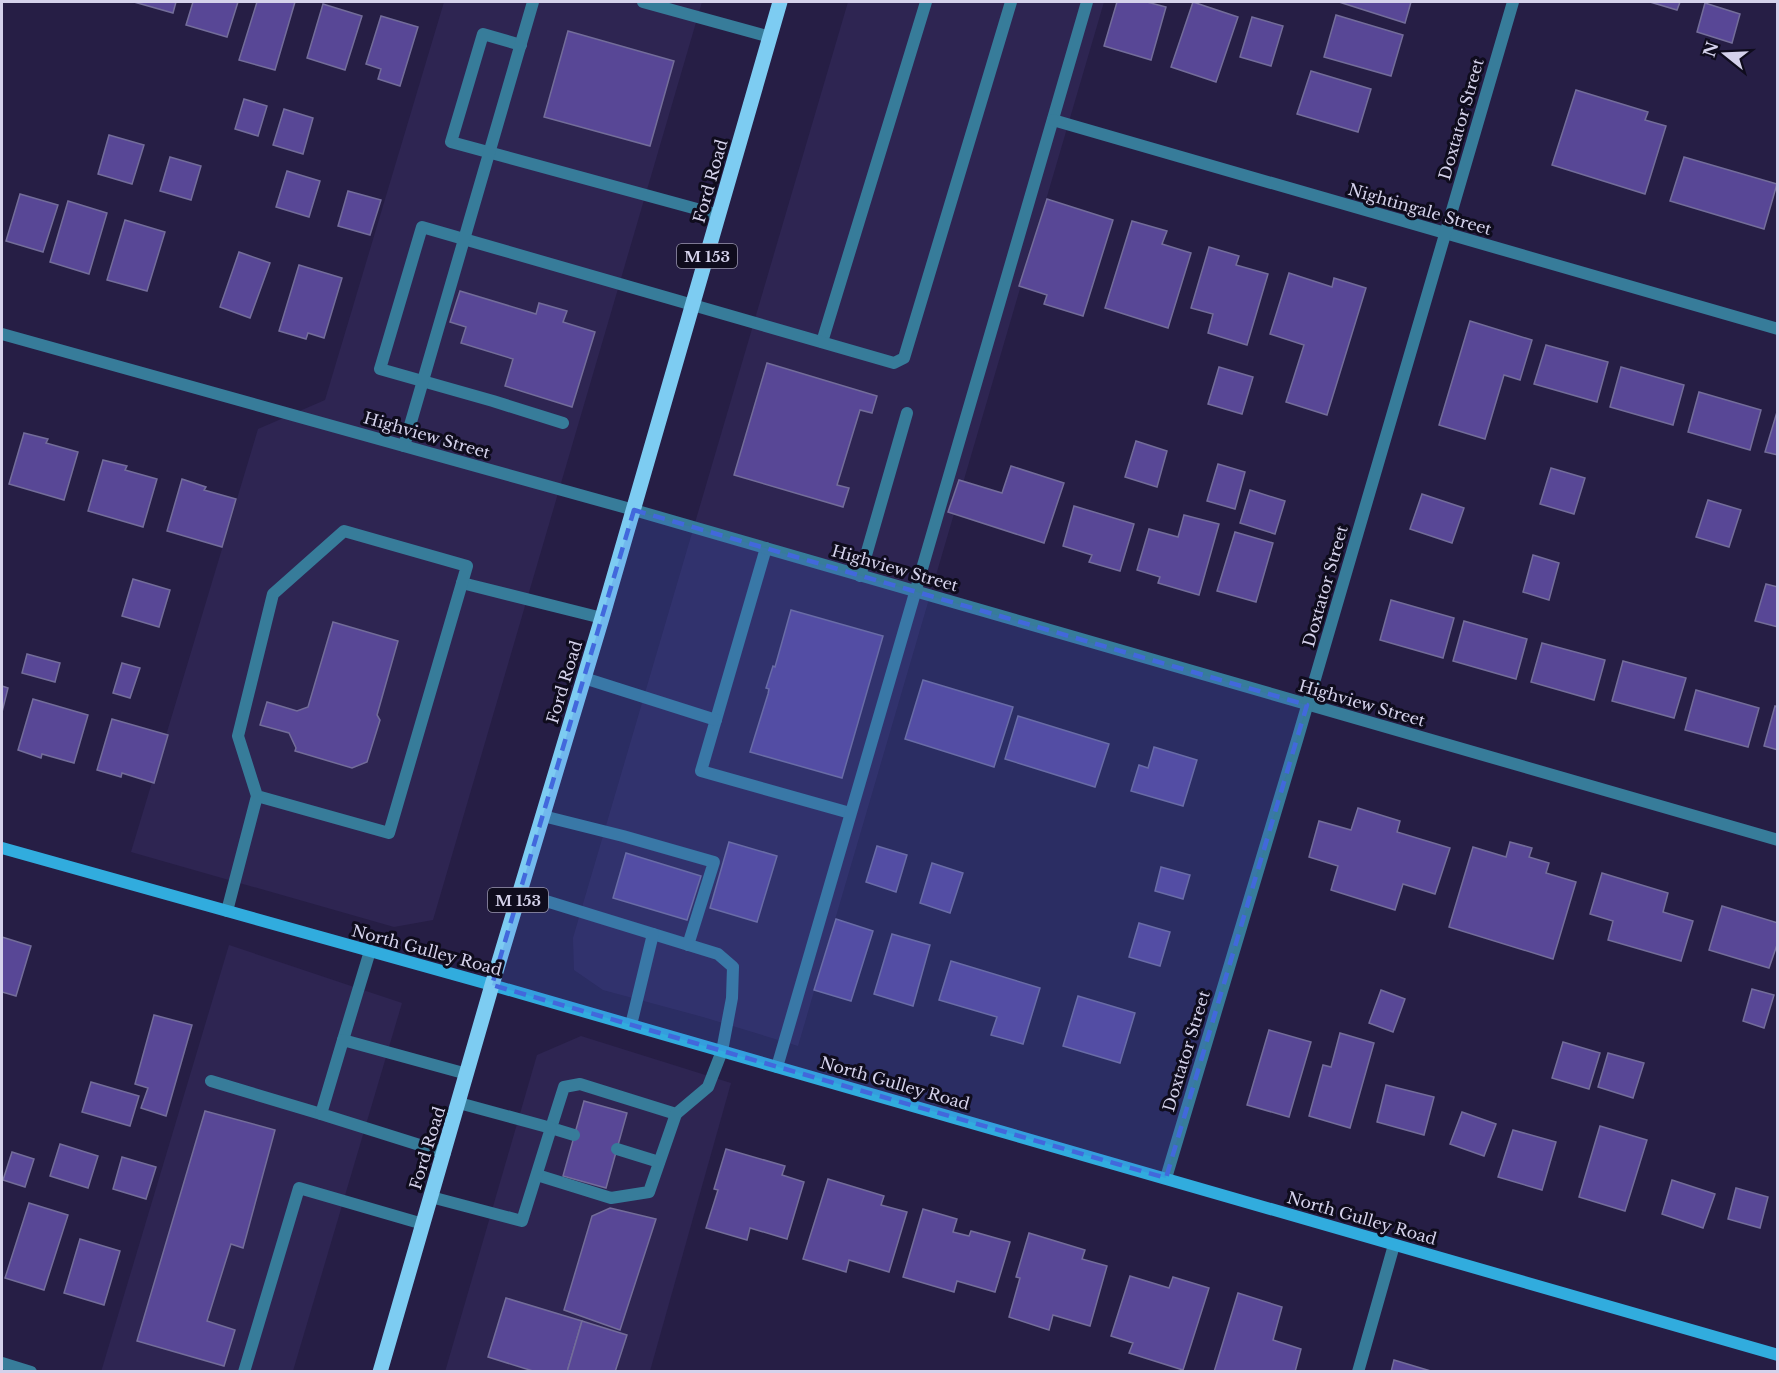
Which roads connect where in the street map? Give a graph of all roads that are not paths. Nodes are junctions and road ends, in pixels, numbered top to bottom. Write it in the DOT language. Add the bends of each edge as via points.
graph roads {
  1 [pos="533,2"];
  2 [pos="643,2"];
  3 [pos="780,2"];
  4 [pos="926,2"];
  5 [pos="1011,2"];
  6 [pos="1087,2"];
  7 [pos="1513,2"];
  8 [pos="770,37"];
  9 [pos="521,45"];
  10 [pos="1053,120"];
  11 [pos="489,153"];
  12 [pos="719,215"];
  13 [pos="1445,234"];
  14 [pos="464,240"];
  15 [pos="693,304"];
  16 [pos="1778,329"];
  17 [pos="2,334"];
  18 [pos="822,342"];
  19 [pos="423,381"];
  20 [pos="907,413"];
  21 [pos="563,423"];
  22 [pos="404,446"];
  23 [pos="633,510"];
  24 [pos="766,548"];
  25 [pos="860,576"];
  26 [pos="462,583"];
  27 [pos="914,591"];
  28 [pos="602,618"];
  29 [pos="584,678"];
  30 [pos="1307,705"];
  31 [pos="716,720"];
  32 [pos="257,796"];
  33 [pos="850,813"];
  34 [pos="543,816"];
  35 [pos="1778,840"];
  36 [pos="2,848"];
  37 [pos="520,893"];
  38 [pos="227,911"];
  39 [pos="653,934"];
  40 [pos="688,945"];
  41 [pos="370,951"];
  42 [pos="492,985"];
  43 [pos="631,1025"];
  44 [pos="343,1040"];
  45 [pos="722,1051"];
  46 [pos="777,1067"];
  47 [pos="467,1074"];
  48 [pos="211,1081"];
  49 [pos="459,1103"];
  50 [pos="321,1114"];
  51 [pos="676,1114"];
  52 [pos="551,1128"];
  53 [pos="574,1135"];
  54 [pos="616,1149"];
  55 [pos="445,1153"];
  56 [pos="659,1162"];
  57 [pos="537,1175"];
  58 [pos="1166,1178"];
  59 [pos="431,1197"];
  60 [pos="423,1224"];
  61 [pos="1394,1245"];
  62 [pos="1778,1355"];
  63 [pos="2,1363"];
  64 [pos="31,1371"];
  65 [pos="244,1371"];
  66 [pos="380,1371"];
  67 [pos="1358,1371"];
  1 -- 9 [label="street"];
  2 -- 8 [label="street"];
  3 -- 8 [label="main road, Ford Road / M 153"];
  4 -- 18 [label="street"];
  5 -- 18 [label="street" via="904,358 894,363"];
  6 -- 10 [label="street"];
  7 -- 13 [label="street, Doxtator Street"];
  8 -- 12 [label="main road, Ford Road / M 153"];
  9 -- 11 [label="street"];
  9 -- 11 [label="street" via="483,34 451,142"];
  10 -- 13 [label="street, Nightingale Street"];
  10 -- 27 [label="street"];
  11 -- 12 [label="street"];
  11 -- 14 [label="street"];
  12 -- 15 [label="main road, Ford Road / M 153"];
  13 -- 16 [label="street, Nightingale Street"];
  13 -- 30 [label="street, Doxtator Street"];
  14 -- 15 [label="street"];
  14 -- 19 [label="street"];
  14 -- 19 [label="street" via="422,227 380,369"];
  15 -- 18 [label="street"];
  15 -- 23 [label="main road, Ford Road / M 153"];
  17 -- 22 [label="street, Highview Street"];
  19 -- 21 [label="street"];
  19 -- 22 [label="street"];
  20 -- 25 [label="street"];
  22 -- 23 [label="street, Highview Street"];
  23 -- 24 [label="street, Highview Street"];
  23 -- 28 [label="main road, Ford Road / M 153"];
  24 -- 25 [label="street, Highview Street"];
  24 -- 31 [label="street"];
  25 -- 27 [label="street, Highview Street"];
  26 -- 28 [label="street"];
  26 -- 32 [label="street" via="389,833"];
  26 -- 32 [label="street" via="467,566 344,531 273,594 238,736"];
  27 -- 30 [label="street, Highview Street"];
  27 -- 33 [label="street"];
  28 -- 29 [label="main road, Ford Road / M 153"];
  29 -- 31 [label="street"];
  29 -- 34 [label="main road, Ford Road / M 153"];
  30 -- 35 [label="street, Highview Street"];
  30 -- 58 [label="street, Doxtator Street"];
  31 -- 33 [label="street" via="700,771"];
  32 -- 38 [label="street"];
  33 -- 46 [label="street"];
  34 -- 37 [label="main road, Ford Road / M 153"];
  34 -- 40 [label="street" via="714,862"];
  36 -- 38 [label="street, North Gulley Road"];
  37 -- 39 [label="street"];
  37 -- 42 [label="main road, Ford Road / M 153"];
  38 -- 41 [label="street, North Gulley Road"];
  39 -- 40 [label="street"];
  39 -- 43 [label="street"];
  40 -- 45 [label="street" via="718,954 733,967 732,998"];
  41 -- 42 [label="street, North Gulley Road"];
  41 -- 44 [label="street"];
  42 -- 43 [label="street, North Gulley Road"];
  42 -- 47 [label="main road, Ford Road / M 153"];
  43 -- 45 [label="street, North Gulley Road"];
  44 -- 47 [label="street"];
  44 -- 50 [label="street"];
  45 -- 46 [label="street, North Gulley Road"];
  45 -- 51 [label="street" via="708,1087"];
  46 -- 58 [label="street, North Gulley Road"];
  47 -- 49 [label="main road, Ford Road / M 153"];
  48 -- 50 [label="street"];
  49 -- 52 [label="street"];
  49 -- 55 [label="main road, Ford Road / M 153"];
  50 -- 55 [label="street"];
  51 -- 52 [label="street" via="580,1084 564,1088"];
  51 -- 56 [label="street"];
  52 -- 53 [label="street"];
  52 -- 57 [label="street"];
  54 -- 56 [label="street"];
  55 -- 59 [label="main road, Ford Road / M 153"];
  56 -- 57 [label="street" via="649,1192 611,1198"];
  57 -- 59 [label="street" via="522,1221"];
  58 -- 61 [label="street, North Gulley Road"];
  59 -- 60 [label="main road, Ford Road / M 153"];
  60 -- 65 [label="street" via="299,1188"];
  60 -- 66 [label="main road, Ford Road / M 153"];
  61 -- 62 [label="street, North Gulley Road"];
  61 -- 67 [label="street"];
  63 -- 64 [label="street"];
}
